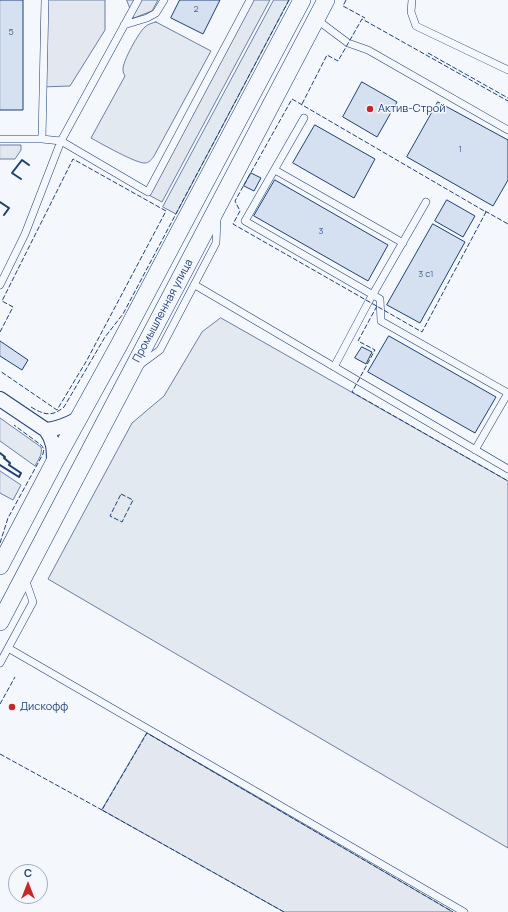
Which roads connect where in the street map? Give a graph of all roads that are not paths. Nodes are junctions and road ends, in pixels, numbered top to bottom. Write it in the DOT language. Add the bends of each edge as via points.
graph roads {
  1 [pos="45,0"];
  2 [pos="138,0"];
  3 [pos="164,0"];
  4 [pos="250,0"];
  5 [pos="302,0"];
  6 [pos="326,0"];
  7 [pos="412,0"];
  8 [pos="316,19"];
  9 [pos="124,25"];
  10 [pos="508,70"];
  11 [pos="304,118"];
  12 [pos="508,130"];
  13 [pos="0,139"];
  14 [pos="42,139"];
  15 [pos="61,141"];
  16 [pos="274,170"];
  17 [pos="426,202"];
  18 [pos="217,208"];
  19 [pos="403,243"];
  20 [pos="0,285"];
  21 [pos="194,285"];
  22 [pos="373,295"];
  23 [pos="334,367"];
  24 [pos="131,371"];
  25 [pos="508,393"];
  26 [pos="0,399"];
  27 [pos="78,419"];
  28 [pos="46,430"];
  29 [pos="475,450"];
  30 [pos="54,462"];
  31 [pos="508,469"];
  32 [pos="0,566"];
  33 [pos="24,577"];
  34 [pos="0,622"];
  35 [pos="8,648"];
  36 [pos="0,664"];
  37 [pos="464,912"];
  1 -- 14 [label="lane"];
  2 -- 9 [label="lane"];
  3 -- 9 [label="lane" via="156,12 147,18"];
  4 -- 15 [label="lane" via="148,192"];
  5 -- 27 [label="street, Промышленная улица"];
  6 -- 8 [label="street, Промышленная улица"];
  7 -- 10 [label="lane" via="411,12 416,26"];
  8 -- 12 [label="lane" via="348,43 368,50"];
  8 -- 18 [label="street, Промышленная улица"];
  9 -- 15 [label="lane"];
  11 -- 16 [label="lane"];
  13 -- 14 [label="lane"];
  14 -- 15 [label="lane"];
  15 -- 20 [label="lane" via="25,234"];
  16 -- 19 [label="lane"];
  16 -- 22 [label="lane" via="245,221"];
  17 -- 19 [label="lane"];
  18 -- 21 [label="lane" via="216,243"];
  18 -- 24 [label="street, Промышленная улица"];
  19 -- 22 [label="lane"];
  21 -- 23 [label="lane"];
  21 -- 24 [label="lane" via="160,350"];
  22 -- 23 [label="lane"];
  22 -- 25 [label="lane" via="380,299 381,321"];
  23 -- 29 [label="lane"];
  24 -- 33 [label="street, Промышленная улица"];
  25 -- 29 [label="lane"];
  26 -- 28 [label="street"];
  27 -- 28 [label="street" via="62,427"];
  27 -- 30 [label="street, Промышленная улица"];
  28 -- 30 [label="street" via="53,443"];
  29 -- 31 [label="lane"];
  30 -- 32 [label="street, Промышленная улица"];
  33 -- 34 [label="street, Промышленная улица"];
  33 -- 35 [label="lane" via="33,602"];
  35 -- 36 [label="lane"];
  35 -- 37 [label="lane"];
}
